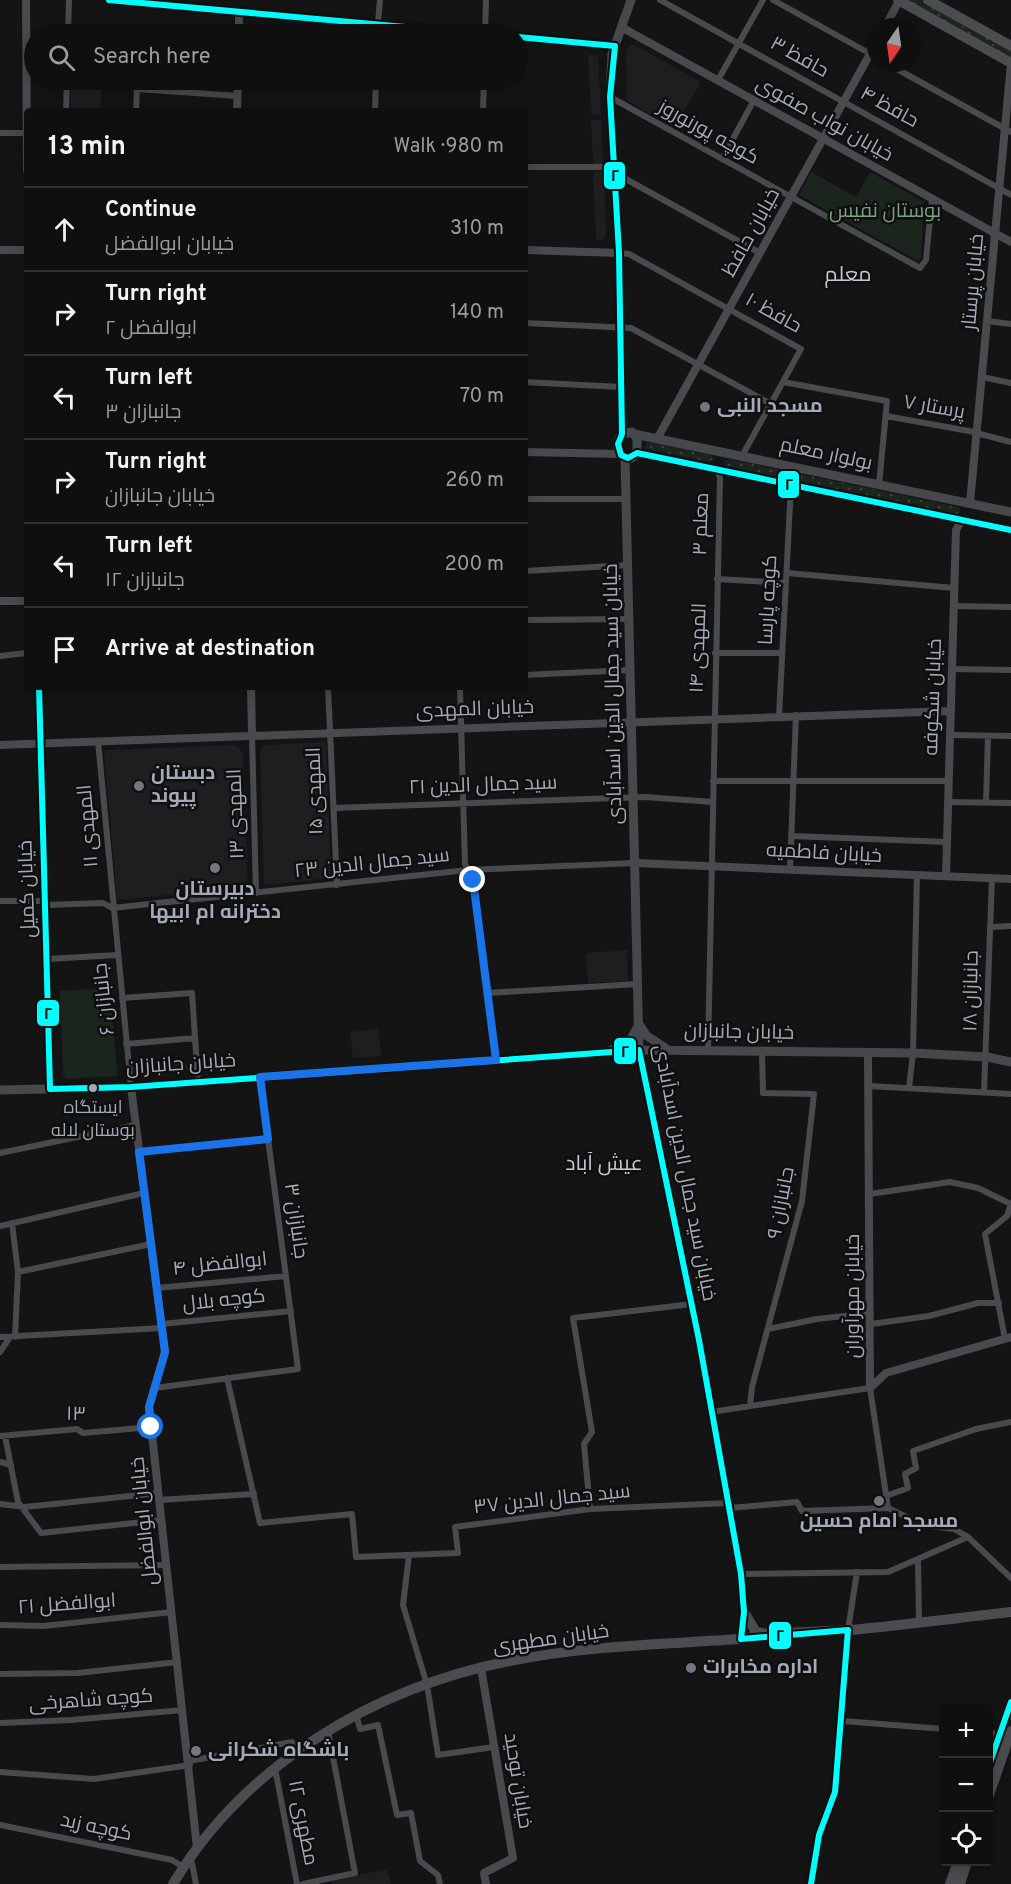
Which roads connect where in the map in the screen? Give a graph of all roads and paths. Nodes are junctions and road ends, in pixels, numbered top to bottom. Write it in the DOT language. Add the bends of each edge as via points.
graph roads {
  1 [pos="26,0"];
  2 [pos="69,0"];
  3 [pos="109,0"];
  4 [pos="380,0"];
  5 [pos="486,0"];
  6 [pos="631,0"];
  7 [pos="660,0"];
  8 [pos="763,0"];
  9 [pos="773,0"];
  10 [pos="899,0"];
  11 [pos="928,0"];
  12 [pos="163,2"];
  13 [pos="239,12"];
  14 [pos="890,18"];
  15 [pos="963,20"];
  16 [pos="26,24"];
  17 [pos="68,24"];
  18 [pos="239,24"];
  19 [pos="367,24"];
  20 [pos="378,24"];
  21 [pos="485,24"];
  22 [pos="621,27"];
  23 [pos="956,32"];
  24 [pos="528,38"];
  25 [pos="738,44"];
  26 [pos="615,46"];
  27 [pos="1011,46"];
  28 [pos="867,53"];
  29 [pos="1011,63"];
  30 [pos="867,65"];
  31 [pos="902,72"];
  32 [pos="718,80"];
  33 [pos="27,90"];
  34 [pos="67,90"];
  35 [pos="137,90"];
  36 [pos="151,90"];
  37 [pos="238,90"];
  38 [pos="376,90"];
  39 [pos="484,90"];
  40 [pos="238,96"];
  41 [pos="610,97"];
  42 [pos="754,100"];
  43 [pos="843,102"];
  44 [pos="27,108"];
  45 [pos="66,108"];
  46 [pos="136,108"];
  47 [pos="237,108"];
  48 [pos="375,108"];
  49 [pos="483,108"];
  50 [pos="1007,130"];
  51 [pos="0,133"];
  52 [pos="24,133"];
  53 [pos="823,138"];
  54 [pos="722,159"];
  55 [pos="528,167"];
  56 [pos="613,170"];
  57 [pos="999,188"];
  58 [pos="1011,195"];
  59 [pos="791,197"];
  60 [pos="932,198"];
  61 [pos="995,233"];
  62 [pos="1011,242"];
  63 [pos="0,250"];
  64 [pos="24,250"];
  65 [pos="528,250"];
  66 [pos="619,253"];
  67 [pos="760,253"];
  68 [pos="728,309"];
  69 [pos="987,321"];
  70 [pos="528,323"];
  71 [pos="1011,324"];
  72 [pos="621,328"];
  73 [pos="698,364"];
  74 [pos="982,377"];
  75 [pos="528,382"];
  76 [pos="783,382"];
  77 [pos="1011,383"];
  78 [pos="621,387"];
  79 [pos="771,404"];
  80 [pos="886,416"];
  81 [pos="622,434"];
  82 [pos="634,434"];
  83 [pos="976,434"];
  84 [pos="657,439"];
  85 [pos="1011,442"];
  86 [pos="528,452"];
  87 [pos="721,452"];
  88 [pos="637,453"];
  89 [pos="622,456"];
  90 [pos="742,456"];
  91 [pos="717,470"];
  92 [pos="791,485"];
  93 [pos="879,485"];
  94 [pos="528,499"];
  95 [pos="627,499"];
  96 [pos="970,504"];
  97 [pos="1011,512"];
  98 [pos="962,520"];
  99 [pos="1011,530"];
  100 [pos="629,565"];
  101 [pos="528,571"];
  102 [pos="787,573"];
  103 [pos="717,579"];
  104 [pos="786,583"];
  105 [pos="954,588"];
  106 [pos="0,601"];
  107 [pos="24,601"];
  108 [pos="953,606"];
  109 [pos="1011,607"];
  110 [pos="630,619"];
  111 [pos="528,620"];
  112 [pos="24,653"];
  113 [pos="715,653"];
  114 [pos="782,653"];
  115 [pos="0,656"];
  116 [pos="952,669"];
  117 [pos="631,670"];
  118 [pos="1011,670"];
  119 [pos="528,675"];
  120 [pos="39,690"];
  121 [pos="251,690"];
  122 [pos="328,690"];
  123 [pos="460,690"];
  124 [pos="951,711"];
  125 [pos="779,716"];
  126 [pos="796,716"];
  127 [pos="714,718"];
  128 [pos="632,720"];
  129 [pos="462,727"];
  130 [pos="330,732"];
  131 [pos="252,735"];
  132 [pos="950,735"];
  133 [pos="988,736"];
  134 [pos="1011,736"];
  135 [pos="98,741"];
  136 [pos="41,743"];
  137 [pos="0,745"];
  138 [pos="793,781"];
  139 [pos="949,781"];
  140 [pos="713,782"];
  141 [pos="634,798"];
  142 [pos="713,802"];
  143 [pos="948,802"];
  144 [pos="986,802"];
  145 [pos="1011,803"];
  146 [pos="463,804"];
  147 [pos="334,808"];
  148 [pos="791,836"];
  149 [pos="947,842"];
  150 [pos="635,863"];
  151 [pos="711,865"];
  152 [pos="790,869"];
  153 [pos="468,870"];
  154 [pos="917,874"];
  155 [pos="946,876"];
  156 [pos="992,878"];
  157 [pos="1011,879"];
  158 [pos="337,885"];
  159 [pos="256,893"];
  160 [pos="0,901"];
  161 [pos="45,903"];
  162 [pos="112,908"];
  163 [pos="1011,926"];
  164 [pos="990,927"];
  165 [pos="117,955"];
  166 [pos="47,959"];
  167 [pos="638,984"];
  168 [pos="488,993"];
  169 [pos="122,998"];
  170 [pos="638,1023"];
  171 [pos="195,1038"];
  172 [pos="126,1044"];
  173 [pos="639,1050"];
  174 [pos="671,1051"];
  175 [pos="708,1051"];
  176 [pos="762,1052"];
  177 [pos="605,1053"];
  178 [pos="868,1053"];
  179 [pos="913,1053"];
  180 [pos="987,1057"];
  181 [pos="496,1060"];
  182 [pos="1011,1062"];
  183 [pos="260,1077"];
  184 [pos="198,1082"];
  185 [pos="869,1086"];
  186 [pos="131,1087"];
  187 [pos="909,1088"];
  188 [pos="50,1089"];
  189 [pos="0,1090"];
  190 [pos="984,1092"];
  191 [pos="1011,1094"];
  192 [pos="135,1125"];
  193 [pos="268,1139"];
  194 [pos="139,1152"];
  195 [pos="0,1153"];
  196 [pos="144,1193"];
  197 [pos="870,1194"];
  198 [pos="1011,1204"];
  199 [pos="12,1223"];
  200 [pos="0,1226"];
  201 [pos="151,1244"];
  202 [pos="18,1272"];
  203 [pos="286,1276"];
  204 [pos="157,1288"];
  205 [pos="999,1303"];
  206 [pos="692,1304"];
  207 [pos="291,1311"];
  208 [pos="871,1313"];
  209 [pos="871,1324"];
  210 [pos="162,1326"];
  211 [pos="768,1329"];
  212 [pos="0,1337"];
  213 [pos="13,1337"];
  214 [pos="1008,1338"];
  215 [pos="0,1352"];
  216 [pos="227,1378"];
  217 [pos="155,1388"];
  218 [pos="870,1388"];
  219 [pos="750,1406"];
  220 [pos="711,1412"];
  221 [pos="1011,1422"];
  222 [pos="151,1427"];
  223 [pos="2,1436"];
  224 [pos="0,1462"];
  225 [pos="10,1465"];
  226 [pos="254,1494"];
  227 [pos="159,1496"];
  228 [pos="886,1496"];
  229 [pos="0,1504"];
  230 [pos="729,1505"];
  231 [pos="21,1506"];
  232 [pos="888,1508"];
  233 [pos="590,1509"];
  234 [pos="162,1520"];
  235 [pos="968,1537"];
  236 [pos="409,1555"];
  237 [pos="918,1559"];
  238 [pos="167,1565"];
  239 [pos="0,1567"];
  240 [pos="856,1572"];
  241 [pos="741,1574"];
  242 [pos="1011,1578"];
  243 [pos="172,1612"];
  244 [pos="744,1612"];
  245 [pos="1011,1612"];
  246 [pos="919,1623"];
  247 [pos="0,1625"];
  248 [pos="848,1630"];
  249 [pos="764,1634"];
  250 [pos="743,1637"];
  251 [pos="178,1662"];
  252 [pos="481,1668"];
  253 [pos="0,1674"];
  254 [pos="428,1685"];
  255 [pos="1011,1702"];
  256 [pos="183,1710"];
  257 [pos="356,1714"];
  258 [pos="843,1721"];
  259 [pos="0,1723"];
  260 [pos="328,1730"];
  261 [pos="939,1730"];
  262 [pos="1006,1733"];
  263 [pos="494,1747"];
  264 [pos="299,1751"];
  265 [pos="993,1759"];
  266 [pos="189,1763"];
  267 [pos="275,1768"];
  268 [pos="0,1772"];
  269 [pos="993,1780"];
  270 [pos="0,1825"];
  271 [pos="194,1852"];
  272 [pos="957,1866"];
  273 [pos="966,1866"];
  274 [pos="183,1867"];
  275 [pos="173,1884"];
  276 [pos="196,1884"];
  277 [pos="297,1884"];
  278 [pos="303,1884"];
  279 [pos="440,1884"];
  280 [pos="486,1884"];
  281 [pos="811,1884"];
  282 [pos="950,1884"];
  283 [pos="960,1884"];
  1 -- 16 [label="street"];
  2 -- 17 [label="street"];
  3 -- 12 [label="street"];
  4 -- 20 [label="street"];
  5 -- 21 [label="street"];
  6 -- 22 [label="main road"];
  7 -- 25 [label="street, حافظ ۳"];
  8 -- 25 [label="street"];
  9 -- 28 [label="street"];
  10 -- 14 [label="street"];
  10 -- 23 [label="main road"];
  11 -- 15 [label="main road"];
  12 -- 13 [label="street"];
  13 -- 18 [label="street"];
  13 -- 19 [label="street"];
  15 -- 23 [label="main road"];
  15 -- 27 [label="main road"];
  22 -- 26 [label="main road"];
  22 -- 32 [label="street, خیابان نواب صفوی"];
  23 -- 29 [label="main road"];
  24 -- 26 [label="street"];
  25 -- 32 [label="street"];
  25 -- 43 [label="street, حافظ ۳"];
  26 -- 41 [label="main road"];
  29 -- 50 [label="street, خیابان پرستار"];
  30 -- 43 [label="street, خیابان حافظ"];
  31 -- 50 [label="street"];
  32 -- 42 [label="street, خیابان نواب صفوی"];
  33 -- 44 [label="street"];
  34 -- 45 [label="street"];
  35 -- 46 [label="street"];
  36 -- 40 [label="street"];
  37 -- 40 [label="street"];
  38 -- 48 [label="street"];
  39 -- 49 [label="street"];
  40 -- 47 [label="street"];
  41 -- 54 [label="street, کوچه پورنوروز"];
  41 -- 56 [label="main road"];
  42 -- 53 [label="street, خیابان نواب صفوی"];
  42 -- 54 [label="street"];
  43 -- 53 [label="street, خیابان حافظ"];
  43 -- 57 [label="street, حافظ ۴"];
  50 -- 57 [label="street, خیابان پرستار"];
  51 -- 52 [label="street"];
  53 -- 59 [label="street, خیابان حافظ"];
  53 -- 60 [label="street, خیابان نواب صفوی"];
  54 -- 59 [label="street, کوچه پورنوروز"];
  55 -- 56 [label="street"];
  56 -- 66 [label="main road"];
  56 -- 67 [label="street"];
  57 -- 58 [label="street, حافظ ۴"];
  57 -- 61 [label="street, خیابان پرستار"];
  59 -- 60 [label="street, کوچه پورنوروز" via="920,268 926,260"];
  59 -- 67 [label="street, خیابان حافظ"];
  60 -- 61 [label="street, خیابان نواب صفوی"];
  61 -- 62 [label="street, خیابان نواب صفوی"];
  61 -- 69 [label="street, خیابان پرستار"];
  63 -- 64 [label="street"];
  65 -- 66 [label="street"];
  66 -- 68 [label="street, حافظ ۱۰" via="629,254"];
  66 -- 72 [label="main road"];
  67 -- 68 [label="street, خیابان حافظ"];
  68 -- 73 [label="street, خیابان حافظ"];
  68 -- 76 [label="street, حافظ ۱۰" via="801,349"];
  69 -- 71 [label="street"];
  69 -- 74 [label="street, خیابان پرستار"];
  70 -- 72 [label="street"];
  72 -- 73 [label="street" via="632,328"];
  72 -- 78 [label="main road"];
  73 -- 79 [label="street"];
  73 -- 84 [label="street, خیابان حافظ"];
  74 -- 77 [label="street"];
  74 -- 83 [label="street, خیابان پرستار"];
  75 -- 78 [label="street"];
  76 -- 79 [label="street"];
  76 -- 80 [label="street" via="887,401"];
  78 -- 81 [label="main road"];
  79 -- 90 [label="street"];
  80 -- 83 [label="street, پرستار ۷"];
  80 -- 93 [label="street"];
  81 -- 82 [label="main road"];
  81 -- 89 [label="main road" via="618,441"];
  82 -- 84 [label="main road, بولوار معلم"];
  82 -- 88 [label="main road"];
  83 -- 85 [label="street, پرستار ۷"];
  83 -- 96 [label="street, خیابان پرستار"];
  84 -- 87 [label="main road, بولوار معلم"];
  86 -- 89 [label="street"];
  87 -- 90 [label="main road, بولوار معلم"];
  87 -- 91 [label="main road"];
  88 -- 89 [label="main road" via="632,458"];
  88 -- 91 [label="main road, بولوار معلم"];
  89 -- 95 [label="main road, خیابان سید جمال الدین اسدآبادی"];
  90 -- 93 [label="main road, بولوار معلم"];
  91 -- 92 [label="main road, بولوار معلم"];
  91 -- 103 [label="street, معلم ۳"];
  92 -- 98 [label="main road, بولوار معلم"];
  92 -- 102 [label="street, کوچه پارسا"];
  93 -- 96 [label="main road, بولوار معلم"];
  94 -- 95 [label="street"];
  95 -- 100 [label="main road, خیابان سید جمال الدین اسدآبادی"];
  96 -- 97 [label="main road, بولوار معلم"];
  96 -- 98 [label="main road"];
  98 -- 99 [label="main road, بولوار معلم"];
  98 -- 105 [label="street, خیابان شکوفه" via="956,530"];
  100 -- 101 [label="street"];
  100 -- 110 [label="main road, خیابان سید جمال الدین اسدآبادی"];
  102 -- 104 [label="street, کوچه پارسا"];
  102 -- 105 [label="street"];
  103 -- 104 [label="street"];
  103 -- 113 [label="street, المهدی ۱۴"];
  104 -- 114 [label="street, کوچه پارسا"];
  105 -- 108 [label="street, خیابان شکوفه"];
  106 -- 107 [label="street"];
  108 -- 109 [label="street"];
  108 -- 116 [label="street, خیابان شکوفه"];
  110 -- 111 [label="street"];
  110 -- 117 [label="main road, خیابان سید جمال الدین اسدآبادی"];
  112 -- 115 [label="street"];
  113 -- 114 [label="street"];
  113 -- 127 [label="street, المهدی ۱۴"];
  114 -- 125 [label="street, کوچه پارسا"];
  116 -- 118 [label="street"];
  116 -- 124 [label="street, خیابان شکوفه"];
  117 -- 119 [label="street"];
  117 -- 128 [label="main road, خیابان سید جمال الدین اسدآبادی"];
  120 -- 136 [label="street, خیابان کمیل"];
  121 -- 131 [label="street"];
  122 -- 130 [label="street, المهدی ۱۵"];
  123 -- 129 [label="street"];
  124 -- 126 [label="street, خیابان المهدی"];
  124 -- 132 [label="street, خیابان شکوفه"];
  125 -- 126 [label="street, خیابان المهدی"];
  125 -- 127 [label="street, خیابان المهدی"];
  126 -- 138 [label="street"];
  127 -- 128 [label="street, خیابان المهدی"];
  127 -- 140 [label="street, المهدی ۱۴"];
  128 -- 129 [label="street, خیابان المهدی"];
  128 -- 141 [label="main road, خیابان سید جمال الدین اسدآبادی"];
  129 -- 130 [label="street, خیابان المهدی"];
  129 -- 146 [label="street"];
  130 -- 131 [label="street, خیابان المهدی"];
  130 -- 147 [label="street, المهدی ۱۵"];
  131 -- 135 [label="street, خیابان المهدی"];
  131 -- 159 [label="street, المهدی ۱۳"];
  132 -- 133 [label="street"];
  132 -- 139 [label="street, خیابان شکوفه"];
  133 -- 134 [label="street"];
  133 -- 144 [label="street"];
  135 -- 136 [label="street, خیابان المهدی"];
  135 -- 162 [label="street, المهدی ۱۱"];
  136 -- 137 [label="street, خیابان المهدی"];
  136 -- 161 [label="street, خیابان کمیل"];
  138 -- 139 [label="street"];
  138 -- 140 [label="street"];
  138 -- 148 [label="street"];
  139 -- 143 [label="street, خیابان شکوفه"];
  140 -- 142 [label="street, المهدی ۱۴"];
  141 -- 142 [label="street, سید جمال الدین ۲۱"];
  141 -- 146 [label="street, سید جمال الدین ۲۱"];
  141 -- 150 [label="main road, خیابان سید جمال الدین اسدآبادی"];
  142 -- 151 [label="street, المهدی ۱۴"];
  143 -- 144 [label="street"];
  143 -- 149 [label="street, خیابان شکوفه"];
  144 -- 145 [label="street"];
  146 -- 147 [label="street, سید جمال الدین ۲۱"];
  146 -- 153 [label="street"];
  147 -- 158 [label="street, المهدی ۱۵"];
  148 -- 149 [label="street"];
  148 -- 152 [label="street"];
  149 -- 155 [label="street, خیابان شکوفه"];
  150 -- 151 [label="street, خیابان فاطمیه"];
  150 -- 153 [label="street, سید جمال الدین ۲۳"];
  150 -- 167 [label="main road, خیابان سید جمال الدین اسدآبادی"];
  151 -- 152 [label="street, خیابان فاطمیه"];
  151 -- 175 [label="street, المهدی ۱۴"];
  152 -- 154 [label="street, خیابان فاطمیه"];
  153 -- 158 [label="street, سید جمال الدین ۲۳"];
  153 -- 168 [label="street" via="473,880"];
  154 -- 155 [label="street, خیابان فاطمیه"];
  154 -- 179 [label="street"];
  155 -- 156 [label="street, خیابان فاطمیه"];
  156 -- 157 [label="street, خیابان فاطمیه"];
  156 -- 164 [label="street, جانبازان ۱۸"];
  158 -- 159 [label="street, سید جمال الدین ۲۳"];
  159 -- 162 [label="street, سید جمال الدین ۲۳"];
  160 -- 161 [label="street, سید جمال الدین ۲۳"];
  161 -- 162 [label="street, سید جمال الدین ۲۳" via="103,903"];
  161 -- 166 [label="street, خیابان کمیل"];
  162 -- 165 [label="street, جانبازان ۶"];
  163 -- 164 [label="street"];
  164 -- 180 [label="street, جانبازان ۱۸"];
  165 -- 166 [label="street"];
  165 -- 169 [label="street, جانبازان ۶"];
  166 -- 188 [label="street, خیابان کمیل"];
  167 -- 168 [label="street"];
  167 -- 170 [label="main road, خیابان سید جمال الدین اسدآبادی"];
  168 -- 181 [label="street"];
  169 -- 171 [label="street" via="192,993"];
  169 -- 172 [label="street, جانبازان ۶"];
  170 -- 173 [label="main road, خیابان سید جمال الدین اسدآبادی"];
  170 -- 174 [label="main road" via="647,1036"];
  170 -- 177 [label="main road" via="630,1041"];
  171 -- 172 [label="street"];
  171 -- 184 [label="street"];
  172 -- 186 [label="street, جانبازان ۶"];
  173 -- 174 [label="main road, خیابان جانبازان"];
  173 -- 177 [label="main road, خیابان جانبازان"];
  173 -- 206 [label="main road, خیابان سید جمال الدین اسدآبادی"];
  174 -- 175 [label="main road, خیابان جانبازان"];
  175 -- 176 [label="main road, خیابان جانبازان"];
  176 -- 178 [label="main road, خیابان جانبازان"];
  176 -- 211 [label="street, جانبازان ۹" via="763,1093 814,1094 802,1201"];
  177 -- 181 [label="main road, خیابان جانبازان"];
  178 -- 179 [label="main road, خیابان جانبازان"];
  178 -- 185 [label="street, خیابان مهرآوران"];
  179 -- 180 [label="main road, خیابان جانبازان"];
  179 -- 187 [label="street"];
  180 -- 182 [label="main road, خیابان جانبازان"];
  180 -- 190 [label="street, جانبازان ۱۸"];
  181 -- 183 [label="main road, خیابان جانبازان"];
  183 -- 184 [label="main road, خیابان جانبازان"];
  183 -- 193 [label="street, جانبازان ۳"];
  184 -- 186 [label="main road, خیابان جانبازان"];
  185 -- 187 [label="street"];
  185 -- 197 [label="street, خیابان مهرآوران"];
  186 -- 188 [label="main road, خیابان جانبازان"];
  186 -- 192 [label="street, خیابان ابوالفضل"];
  187 -- 190 [label="street"];
  188 -- 189 [label="main road, خیابان جانبازان"];
  190 -- 191 [label="street"];
  192 -- 194 [label="street, خیابان ابوالفضل"];
  192 -- 195 [label="street"];
  193 -- 194 [label="street"];
  193 -- 203 [label="street, جانبازان ۳"];
  194 -- 196 [label="street, خیابان ابوالفضل"];
  196 -- 199 [label="street"];
  196 -- 201 [label="street, خیابان ابوالفضل"];
  197 -- 198 [label="street" via="950,1182 978,1188"];
  197 -- 208 [label="street, خیابان مهرآوران"];
  198 -- 205 [label="street" via="1007,1216 985,1234"];
  199 -- 200 [label="street"];
  199 -- 202 [label="street"];
  201 -- 202 [label="street"];
  201 -- 204 [label="street, خیابان ابوالفضل"];
  202 -- 213 [label="street"];
  203 -- 204 [label="street, ابوالفضل ۴"];
  203 -- 207 [label="street, جانبازان ۳"];
  204 -- 210 [label="street, خیابان ابوالفضل"];
  205 -- 209 [label="street" via="978,1303 929,1316"];
  205 -- 214 [label="street"];
  206 -- 220 [label="main road, خیابان سید جمال الدین اسدآبادی"];
  206 -- 233 [label="street" via="573,1317 592,1432 584,1444"];
  207 -- 210 [label="street, کوچه بلال"];
  207 -- 216 [label="street, جانبازان ۳" via="298,1369"];
  208 -- 209 [label="street, خیابان مهرآوران"];
  208 -- 211 [label="street"];
  209 -- 218 [label="street, خیابان مهرآوران"];
  210 -- 213 [label="street, کوچه بلال"];
  210 -- 217 [label="street, خیابان ابوالفضل" via="165,1352"];
  211 -- 219 [label="street, جانبازان ۹"];
  212 -- 213 [label="street, کوچه بلال"];
  213 -- 215 [label="street"];
  214 -- 218 [label="street, خیابان مهرآوران" via="886,1373"];
  216 -- 217 [label="street"];
  216 -- 226 [label="street"];
  217 -- 222 [label="street, خیابان ابوالفضل" via="149,1407"];
  218 -- 219 [label="street"];
  218 -- 228 [label="street"];
  219 -- 220 [label="street"];
  220 -- 230 [label="main road, خیابان سید جمال الدین اسدآبادی"];
  221 -- 228 [label="street" via="976,1429 913,1451 916,1468 905,1474 908,1488"];
  222 -- 223 [label="street, ۱۳"];
  222 -- 227 [label="street, خیابان ابوالفضل"];
  223 -- 225 [label="street"];
  224 -- 225 [label="street"];
  225 -- 231 [label="street"];
  226 -- 227 [label="street"];
  226 -- 236 [label="street" via="261,1523 352,1514 356,1557"];
  227 -- 231 [label="street"];
  227 -- 234 [label="street, خیابان ابوالفضل"];
  228 -- 232 [label="street"];
  229 -- 231 [label="street"];
  230 -- 232 [label="street, سید جمال الدین ۳۷" via="797,1502 802,1511"];
  230 -- 233 [label="street, سید جمال الدین ۳۷"];
  230 -- 241 [label="main road, خیابان سید جمال الدین اسدآبادی"];
  231 -- 234 [label="street" via="41,1533"];
  232 -- 235 [label="street" via="922,1525 954,1529"];
  233 -- 236 [label="street, سید جمال الدین ۳۷" via="455,1527 458,1553"];
  234 -- 238 [label="street, خیابان ابوالفضل"];
  235 -- 237 [label="street"];
  235 -- 242 [label="street"];
  236 -- 254 [label="street" via="403,1605"];
  237 -- 240 [label="street" via="888,1572"];
  237 -- 246 [label="street"];
  238 -- 239 [label="street"];
  238 -- 243 [label="street, خیابان ابوالفضل"];
  240 -- 241 [label="street"];
  240 -- 248 [label="street"];
  241 -- 244 [label="main road, خیابان سید جمال الدین اسدآبادی"];
  243 -- 247 [label="street, ابوالفضل ۲۱" via="44,1626"];
  243 -- 251 [label="street, خیابان ابوالفضل"];
  244 -- 249 [label="main road" via="756,1632"];
  244 -- 250 [label="main road"];
  245 -- 246 [label="main road"];
  246 -- 248 [label="main road"];
  248 -- 249 [label="main road"];
  248 -- 258 [label="street"];
  249 -- 250 [label="main road"];
  250 -- 252 [label="main road, خیابان مطهری" via="541,1656"];
  251 -- 253 [label="street" via="78,1673"];
  251 -- 256 [label="street, خیابان ابوالفضل"];
  252 -- 254 [label="main road, خیابان مطهری"];
  252 -- 263 [label="street, خیابان توحید"];
  254 -- 257 [label="main road, خیابان مطهری"];
  254 -- 263 [label="street" via="438,1755"];
  255 -- 262 [label="main road"];
  256 -- 259 [label="street, کوچه شاهرخی"];
  256 -- 266 [label="street, خیابان ابوالفضل"];
  257 -- 260 [label="main road, خیابان مطهری"];
  257 -- 279 [label="street" via="360,1729 378,1725 397,1815 411,1813 420,1861 438,1875"];
  258 -- 261 [label="street"];
  258 -- 281 [label="street" via="835,1792 819,1836"];
  260 -- 264 [label="main road, خیابان مطهری"];
  260 -- 278 [label="street" via="356,1874"];
  262 -- 265 [label="main road"];
  262 -- 269 [label="main road"];
  263 -- 280 [label="street, خیابان توحید" via="513,1858 484,1873"];
  264 -- 266 [label="street" via="292,1742"];
  264 -- 267 [label="main road, خیابان مطهری"];
  266 -- 268 [label="street" via="94,1779"];
  266 -- 271 [label="street, خیابان ابوالفضل"];
  267 -- 271 [label="main road, خیابان مطهری" via="218,1820"];
  267 -- 277 [label="street, مطهری ۱۲"];
  270 -- 274 [label="street, کوچه زید" via="172,1860"];
  271 -- 274 [label="main road, خیابان مطهری"];
  271 -- 276 [label="street"];
  272 -- 282 [label="main road"];
  273 -- 283 [label="main road"];
  274 -- 275 [label="main road, خیابان مطهری"];
}
